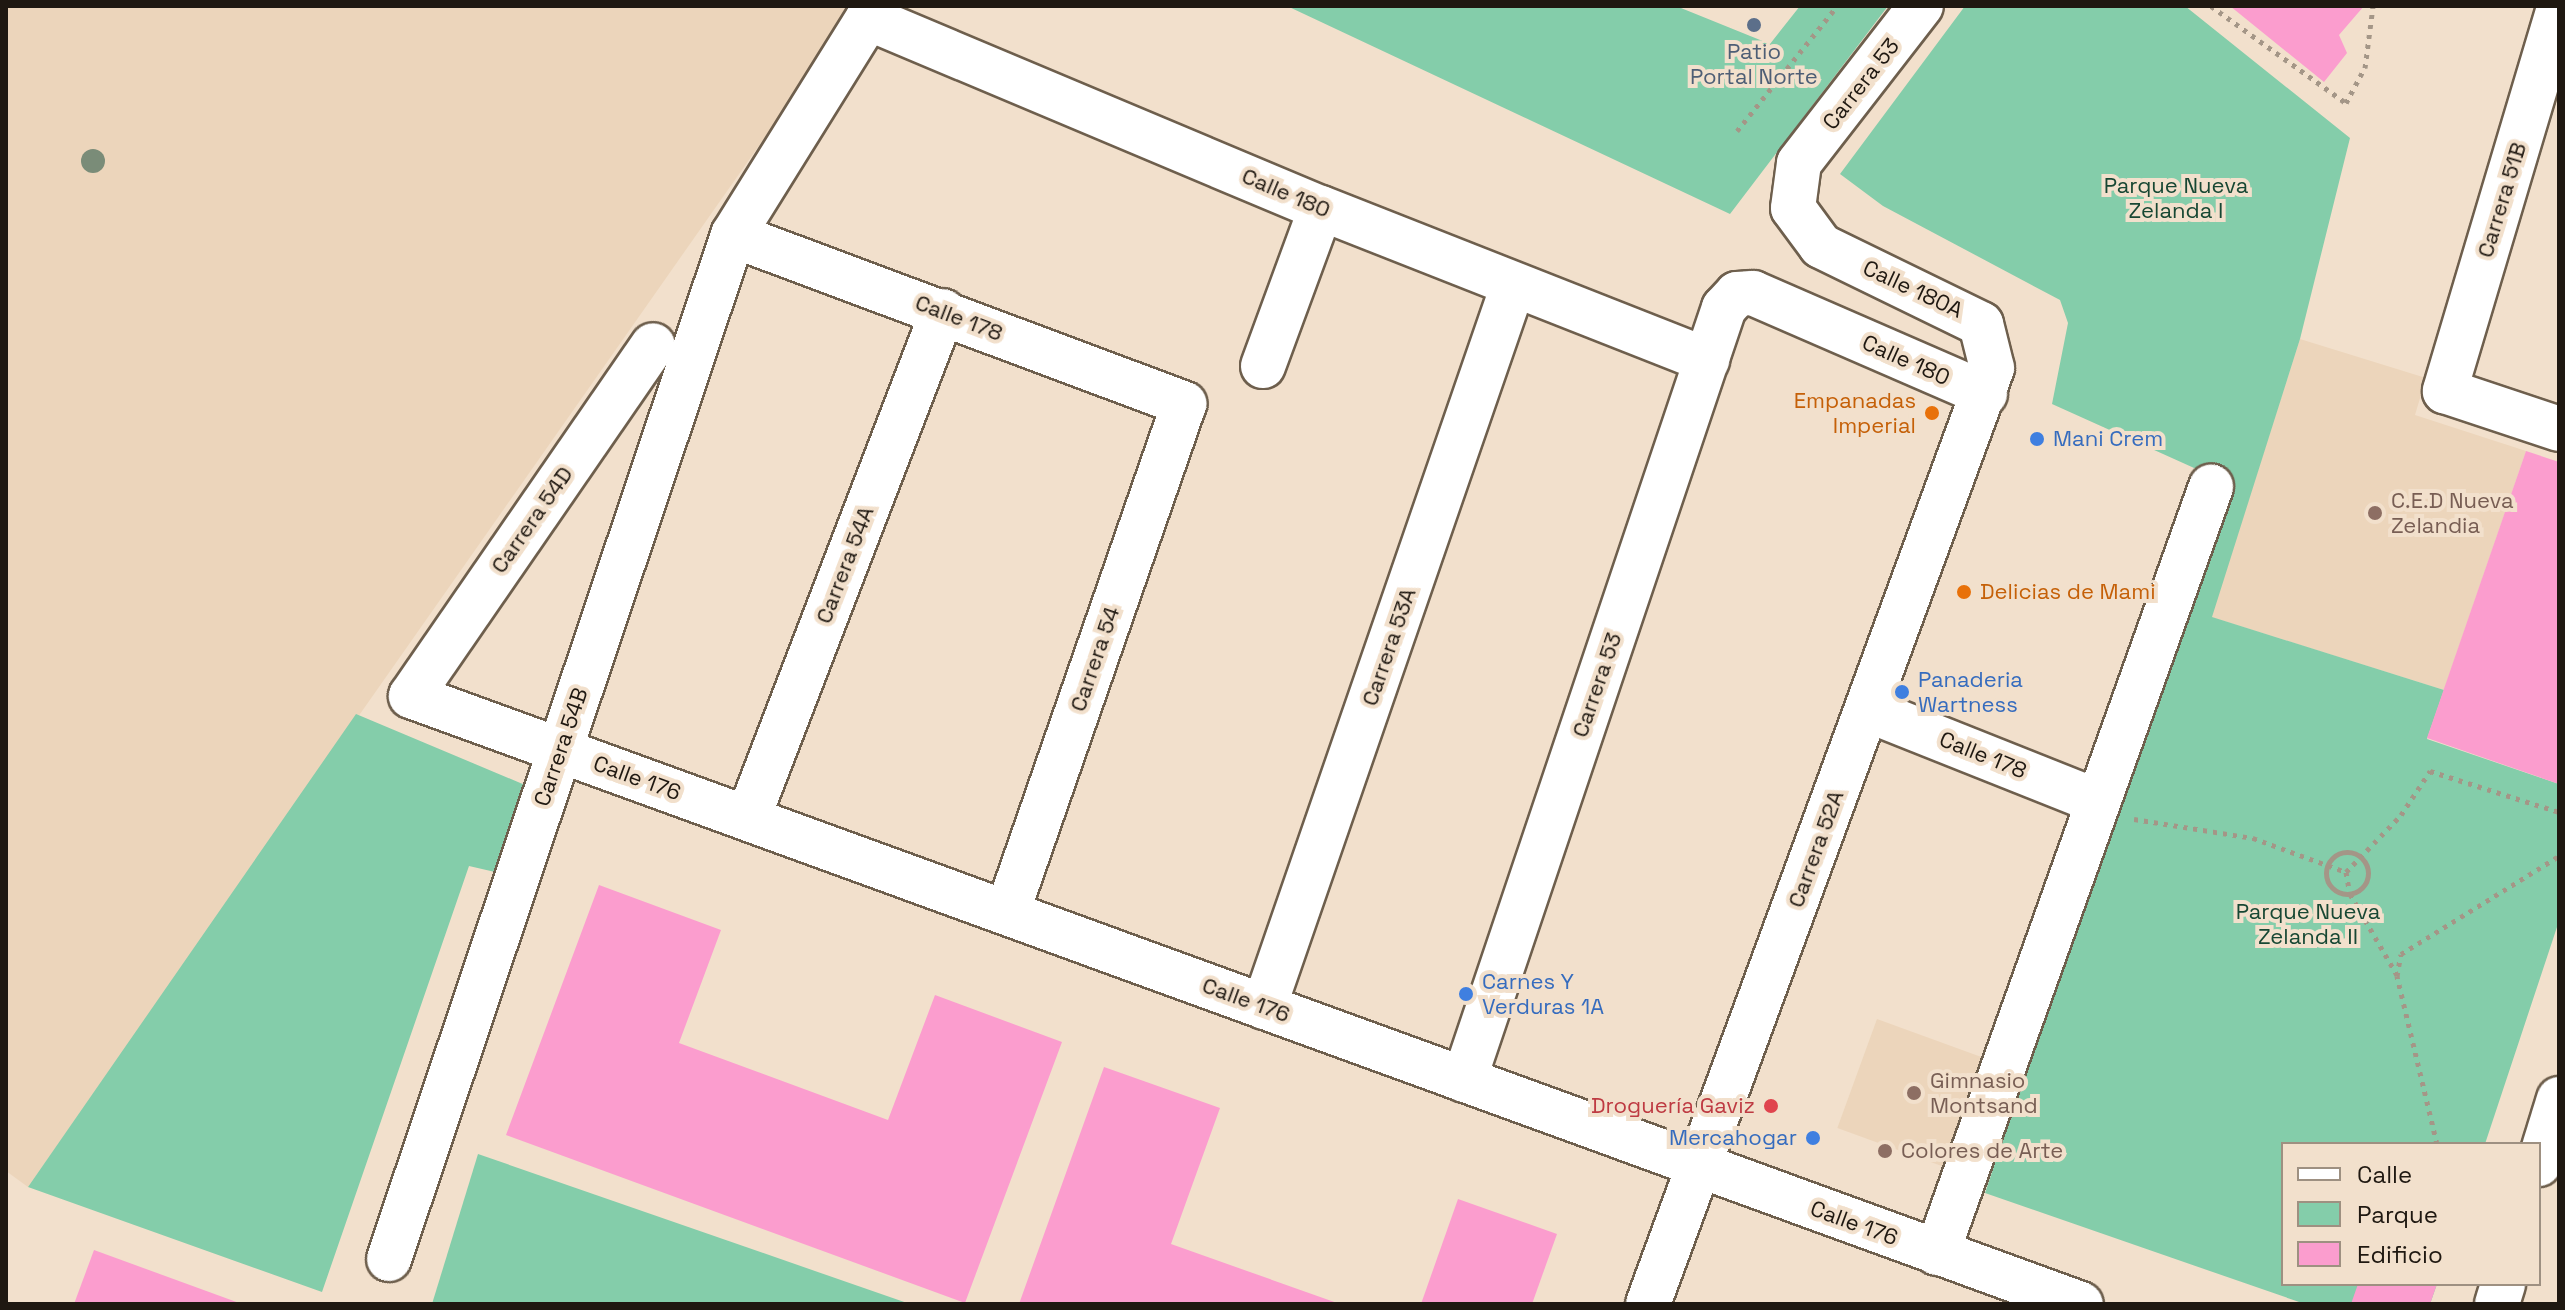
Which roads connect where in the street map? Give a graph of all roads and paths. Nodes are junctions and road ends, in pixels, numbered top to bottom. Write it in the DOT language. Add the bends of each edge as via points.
graph roads {
  1 [pos="1837,6"];
  2 [pos="1921,6"];
  3 [pos="2211,6"];
  4 [pos="2373,6"];
  5 [pos="2559,8"];
  6 [pos="1737,131"];
  7 [pos="1321,208"];
  8 [pos="1793,208"];
  9 [pos="733,235"];
  10 [pos="1513,286"];
  11 [pos="1737,294"];
  12 [pos="943,311"];
  13 [pos="653,345"];
  14 [pos="1707,360"];
  15 [pos="1263,366"];
  16 [pos="1985,394"];
  17 [pos="1184,404"];
  18 [pos="2559,429"];
  19 [pos="2211,487"];
  20 [pos="411,696"];
  21 [pos="1868,710"];
  22 [pos="560,750"];
  23 [pos="2095,807"];
  24 [pos="2559,812"];
  25 [pos="748,818"];
  26 [pos="2358,854"];
  27 [pos="2559,856"];
  28 [pos="2327,865"];
  29 [pos="2346,872"];
  30 [pos="2350,894"];
  31 [pos="1007,913"];
  32 [pos="2397,976"];
  33 [pos="1264,1007"];
  34 [pos="1464,1080"];
  35 [pos="2559,1099"];
  36 [pos="2437,1142"];
  37 [pos="2541,1158"];
  38 [pos="1699,1166"];
  39 [pos="1937,1253"];
  40 [pos="389,1259"];
  41 [pos="1648,1304"];
  42 [pos="2081,1304"];
  1 -- 6 [label="path"];
  2 -- 8 [label="street, Carrera 53" via="1799,163"];
  3 -- 4 [label="path" via="2346,103 2365,68"];
  5 -- 18 [label="street, Carrera 51B" via="2445,391"];
  7 -- 9 [label="street, Calle 180" via="868,18"];
  7 -- 10 [label="street, Calle 180"];
  7 -- 15 [label="street"];
  8 -- 16 [label="street, Calle 180A" via="1821,246 1981,324 1991,345"];
  9 -- 12 [label="street, Calle 178"];
  9 -- 22 [label="street, Carrera 54B"];
  10 -- 14 [label="street, Calle 180"];
  10 -- 33 [label="street, Carrera 53A"];
  11 -- 14 [label="street, Carrera 53" via="1724,308"];
  11 -- 16 [label="street, Calle 180" via="1753,293"];
  12 -- 17 [label="street, Calle 178"];
  12 -- 25 [label="street, Carrera 54A"];
  13 -- 20 [label="street, Carrera 54D"];
  14 -- 34 [label="street, Carrera 53"];
  16 -- 21 [label="street, Carrera 52A"];
  17 -- 31 [label="street, Carrera 54"];
  19 -- 23 [label="street"];
  20 -- 22 [label="street, Calle 176"];
  21 -- 23 [label="street, Calle 178"];
  21 -- 38 [label="street, Carrera 52A"];
  22 -- 25 [label="street, Calle 176"];
  22 -- 40 [label="street, Carrera 54B"];
  23 -- 28 [label="path" via="2253,838"];
  23 -- 39 [label="street"];
  24 -- 26 [label="path" via="2430,771 2401,815"];
  25 -- 31 [label="street, Calle 176"];
  26 -- 28 [label="path" via="2336,855"];
  26 -- 29 [label="path"];
  26 -- 30 [label="path" via="2368,879"];
  27 -- 32 [label="path" via="2401,954"];
  28 -- 29 [label="path"];
  28 -- 30 [label="path" via="2329,885"];
  29 -- 30 [label="path"];
  30 -- 32 [label="path"];
  31 -- 33 [label="street, Calle 176"];
  32 -- 36 [label="path"];
  33 -- 34 [label="street, Calle 176"];
  34 -- 38 [label="street, Calle 176"];
  35 -- 37 [label="street"];
  38 -- 39 [label="street, Calle 176"];
  38 -- 41 [label="street, Carrera 52A"];
  39 -- 42 [label="street, Calle 176"];
}
